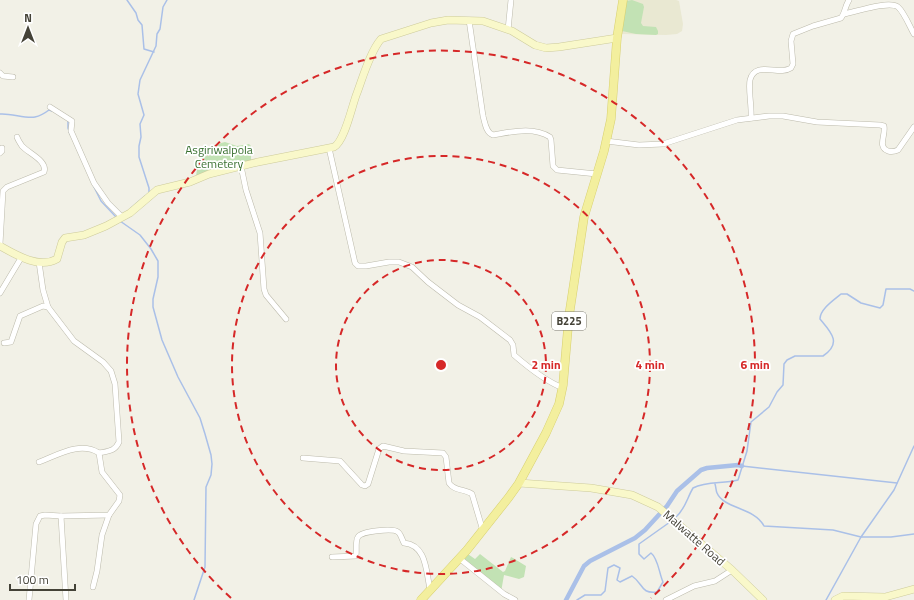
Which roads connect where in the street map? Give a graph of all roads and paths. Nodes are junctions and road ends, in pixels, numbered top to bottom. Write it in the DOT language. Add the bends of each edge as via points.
graph roads {
  1 [pos="511,0"];
  2 [pos="623,0"];
  3 [pos="849,0"];
  4 [pos="844,14"];
  5 [pos="469,20"];
  6 [pos="508,30"];
  7 [pos="914,34"];
  8 [pos="617,38"];
  9 [pos="0,73"];
  10 [pos="13,77"];
  11 [pos="50,107"];
  12 [pos="751,118"];
  13 [pos="914,127"];
  14 [pos="17,137"];
  15 [pos="606,141"];
  16 [pos="329,148"];
  17 [pos="241,166"];
  18 [pos="597,174"];
  19 [pos="122,217"];
  20 [pos="0,245"];
  21 [pos="21,258"];
  22 [pos="39,262"];
  23 [pos="0,293"];
  24 [pos="48,307"];
  25 [pos="286,319"];
  26 [pos="4,343"];
  27 [pos="563,388"];
  28 [pos="99,453"];
  29 [pos="303,458"];
  30 [pos="39,462"];
  31 [pos="519,483"];
  32 [pos="110,515"];
  33 [pos="61,516"];
  34 [pos="483,531"];
  35 [pos="332,558"];
  36 [pos="459,558"];
  37 [pos="732,570"];
  38 [pos="93,587"];
  39 [pos="430,589"];
  40 [pos="914,589"];
  41 [pos="29,600"];
  42 [pos="66,600"];
  43 [pos="420,600"];
  44 [pos="515,600"];
  45 [pos="666,600"];
  46 [pos="763,600"];
  47 [pos="835,600"];
  1 -- 6 [label="street"];
  2 -- 8 [label="main road, B225"];
  3 -- 4 [label="street"];
  4 -- 7 [label="street" via="894,4 900,8"];
  4 -- 12 [label="street" via="841,18 793,34 792,68 789,70 764,69 754,73 750,80"];
  5 -- 6 [label="street" via="483,21"];
  5 -- 16 [label="street" via="448,20 381,39 374,50 342,137 337,145"];
  5 -- 18 [label="street" via="487,131 493,135 522,130 546,135 551,140 553,166 557,170"];
  6 -- 8 [label="street" via="546,48"];
  8 -- 15 [label="main road, B225" via="611,119"];
  9 -- 10 [label="street"];
  11 -- 19 [label="street" via="72,121 71,131 94,183"];
  12 -- 13 [label="street" via="783,116 817,122 880,125 884,126 885,130 882,146 894,152"];
  12 -- 15 [label="street" via="737,120 663,144 639,145"];
  14 -- 20 [label="street" via="22,146 38,158 45,168 44,172 3,191"];
  15 -- 18 [label="main road, B225"];
  16 -- 17 [label="street"];
  16 -- 27 [label="street" via="355,263 358,266 366,266 399,262 412,267 458,305 480,317 510,340 514,355 528,367 554,385"];
  17 -- 19 [label="street" via="157,190"];
  17 -- 25 [label="street" via="260,233 264,289"];
  18 -- 27 [label="main road, B225" via="584,218 578,252"];
  19 -- 22 [label="street" via="96,231 65,238 57,259 52,262"];
  20 -- 21 [label="street"];
  21 -- 22 [label="street"];
  21 -- 23 [label="street"];
  22 -- 24 [label="street"];
  24 -- 26 [label="street" via="43,306 20,316 11,342"];
  24 -- 28 [label="street" via="74,341 104,362 111,371 115,384 119,442 113,450"];
  27 -- 31 [label="main road, B225" via="546,433"];
  28 -- 30 [label="street" via="82,448"];
  28 -- 32 [label="street" via="102,472 120,495"];
  29 -- 34 [label="street" via="340,460 362,485 366,486 378,449 383,446 404,451 443,453 446,456 449,483 472,494"];
  31 -- 34 [label="main road, B225"];
  31 -- 37 [label="street, Malwatte Road" via="591,488 632,495 665,512"];
  32 -- 33 [label="street"];
  32 -- 38 [label="street" via="102,535"];
  33 -- 41 [label="street" via="40,516 36,524"];
  33 -- 42 [label="street"];
  34 -- 36 [label="main road, B225"];
  35 -- 39 [label="street" via="356,556 357,538 362,533 397,531 404,543 416,547 422,553"];
  36 -- 39 [label="main road, B225"];
  36 -- 44 [label="street"];
  37 -- 45 [label="street" via="715,581 694,586"];
  37 -- 46 [label="street, Malwatte Road"];
  39 -- 43 [label="main road, B225"];
  40 -- 47 [label="street" via="884,597 843,596"];
}
